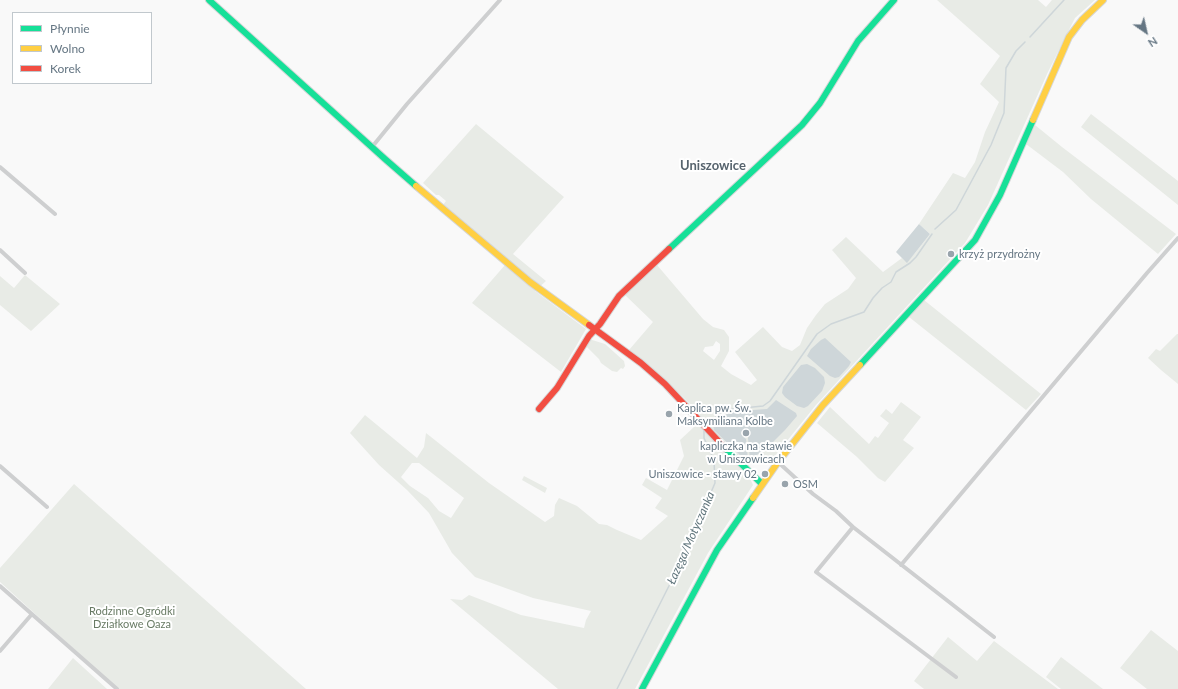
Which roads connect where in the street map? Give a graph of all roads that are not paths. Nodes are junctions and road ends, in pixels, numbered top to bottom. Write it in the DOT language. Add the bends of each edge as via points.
graph roads {
  1 [pos="500,0"];
  2 [pos="894,0"];
  3 [pos="1103,0"];
  4 [pos="212,1"];
  5 [pos="372,147"];
  6 [pos="0,167"];
  7 [pos="55,214"];
  8 [pos="1178,238"];
  9 [pos="0,250"];
  10 [pos="25,273"];
  11 [pos="595,330"];
  12 [pos="539,409"];
  13 [pos="778,462"];
  14 [pos="0,466"];
  15 [pos="762,484"];
  16 [pos="47,507"];
  17 [pos="853,527"];
  18 [pos="901,565"];
  19 [pos="0,586"];
  20 [pos="32,614"];
  21 [pos="994,637"];
  22 [pos="0,651"];
  23 [pos="956,677"];
  24 [pos="117,689"];
  25 [pos="642,689"];
  1 -- 5 [label="street"];
  2 -- 11 [label="street" via="858,41 820,103 802,125 619,296"];
  3 -- 13 [label="street" via="1069,37 1000,195 975,240 823,405"];
  4 -- 5 [label="street"];
  5 -- 11 [label="street" via="530,282"];
  6 -- 7 [label="street"];
  8 -- 18 [label="street"];
  9 -- 10 [label="street"];
  11 -- 12 [label="street" via="557,388"];
  11 -- 15 [label="street" via="665,384"];
  13 -- 15 [label="street"];
  13 -- 17 [label="street"];
  14 -- 16 [label="street"];
  15 -- 25 [label="street" via="714,556"];
  17 -- 18 [label="street"];
  17 -- 23 [label="street" via="816,572"];
  18 -- 21 [label="street"];
  19 -- 20 [label="street"];
  20 -- 22 [label="street"];
  20 -- 24 [label="street"];
}
